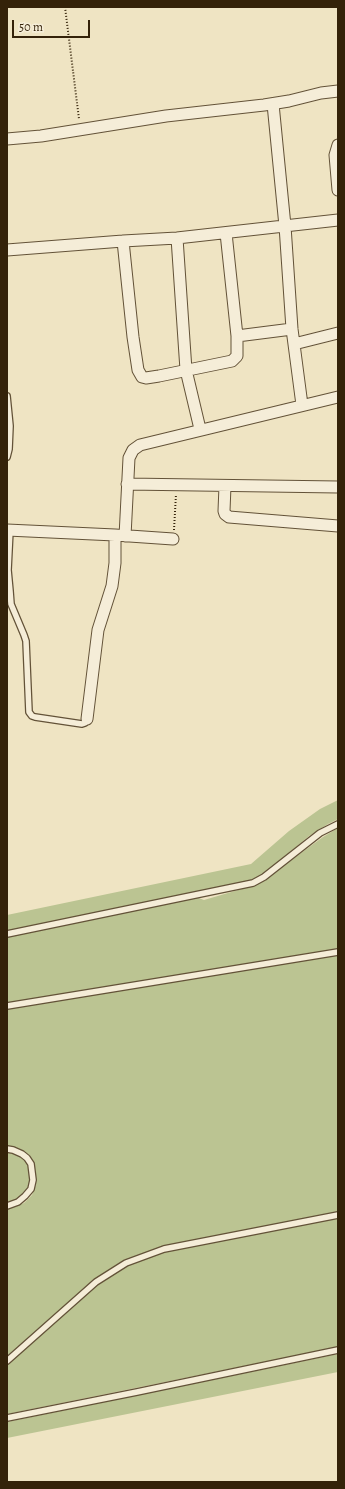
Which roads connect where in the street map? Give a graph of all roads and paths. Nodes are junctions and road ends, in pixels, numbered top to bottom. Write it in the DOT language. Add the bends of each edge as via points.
graph roads {
  1 [pos="65,7"];
  2 [pos="338,92"];
  3 [pos="273,104"];
  4 [pos="80,130"];
  5 [pos="7,139"];
  6 [pos="338,145"];
  7 [pos="338,190"];
  8 [pos="338,220"];
  9 [pos="285,226"];
  10 [pos="226,233"];
  11 [pos="177,238"];
  12 [pos="124,242"];
  13 [pos="7,250"];
  14 [pos="292,329"];
  15 [pos="338,333"];
  16 [pos="237,336"];
  17 [pos="294,344"];
  18 [pos="186,370"];
  19 [pos="7,396"];
  20 [pos="338,397"];
  21 [pos="302,405"];
  22 [pos="200,430"];
  23 [pos="7,457"];
  24 [pos="127,484"];
  25 [pos="225,486"];
  26 [pos="338,487"];
  27 [pos="176,493"];
  28 [pos="338,526"];
  29 [pos="9,530"];
  30 [pos="120,535"];
  31 [pos="173,539"];
  32 [pos="87,719"];
  33 [pos="338,824"];
  34 [pos="7,934"];
  35 [pos="338,952"];
  36 [pos="7,1006"];
  37 [pos="7,1149"];
  38 [pos="7,1206"];
  39 [pos="338,1215"];
  40 [pos="338,1350"];
  41 [pos="7,1361"];
  42 [pos="7,1418"];
  1 -- 4 [label="path"];
  2 -- 3 [label="street" via="315,94"];
  3 -- 4 [label="street" via="166,116"];
  3 -- 9 [label="street"];
  4 -- 5 [label="street"];
  6 -- 7 [label="street" via="335,160"];
  8 -- 9 [label="street"];
  9 -- 10 [label="street"];
  9 -- 14 [label="street"];
  10 -- 11 [label="street"];
  10 -- 16 [label="street"];
  11 -- 12 [label="street"];
  11 -- 18 [label="street"];
  12 -- 13 [label="street"];
  12 -- 18 [label="street" via="139,374 146,378"];
  14 -- 16 [label="street"];
  14 -- 17 [label="street"];
  15 -- 17 [label="street"];
  16 -- 18 [label="street" via="238,354 234,360"];
  17 -- 21 [label="street"];
  18 -- 22 [label="street"];
  19 -- 23 [label="lane" via="10,426"];
  20 -- 21 [label="street"];
  21 -- 22 [label="street"];
  22 -- 24 [label="street" via="136,447 129,458"];
  24 -- 25 [label="street"];
  24 -- 30 [label="street"];
  25 -- 26 [label="street"];
  25 -- 28 [label="street" via="224,511 229,517"];
  27 -- 31 [label="path"];
  29 -- 30 [label="street"];
  29 -- 32 [label="lane" via="8,570 11,604 26,641 29,712 35,717 82,724 85,724"];
  30 -- 31 [label="street"];
  30 -- 32 [label="street" via="112,586 98,630"];
  33 -- 34 [label="lane" via="311,839 264,877 249,884"];
  35 -- 36 [label="lane"];
  37 -- 38 [label="lane" via="27,1158 31,1164 33,1180 25,1196"];
  39 -- 41 [label="lane" via="164,1249 126,1263 96,1282"];
  40 -- 42 [label="lane"];
}
